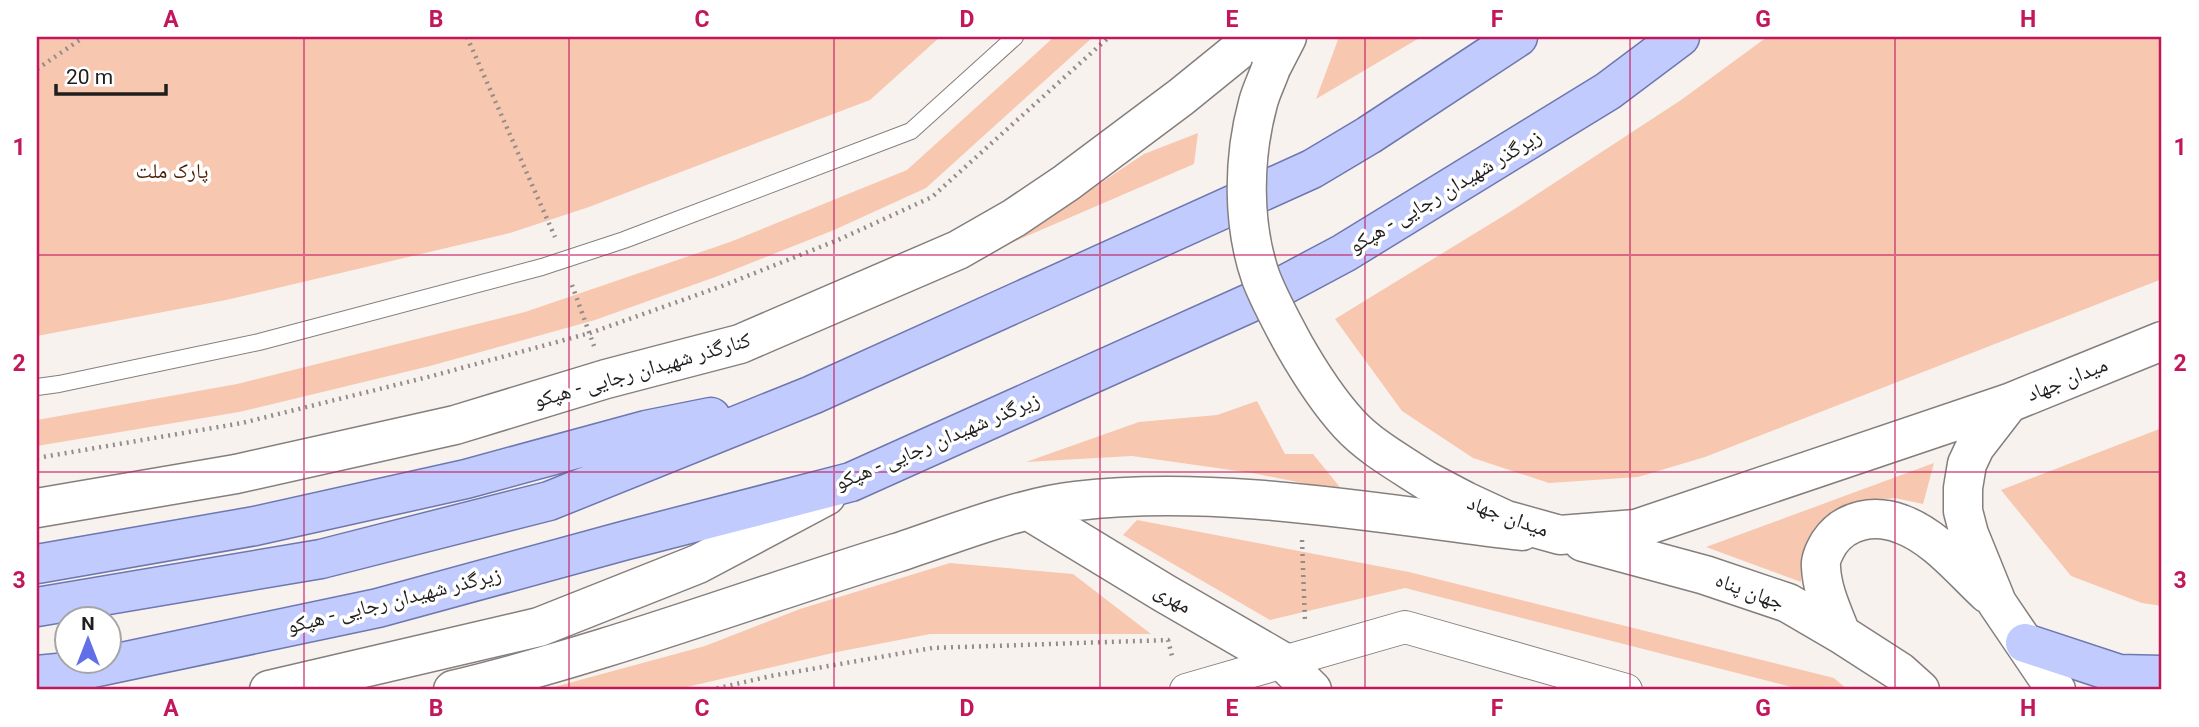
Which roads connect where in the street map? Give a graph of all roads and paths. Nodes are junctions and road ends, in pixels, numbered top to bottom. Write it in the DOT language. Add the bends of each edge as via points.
graph roads {
  1 [pos="84,37"];
  2 [pos="467,37"];
  3 [pos="1015,37"];
  4 [pos="1109,37"];
  5 [pos="1518,37"];
  6 [pos="1680,37"];
  7 [pos="1271,47"];
  8 [pos="37,69"];
  9 [pos="563,260"];
  10 [pos="590,333"];
  11 [pos="2162,341"];
  12 [pos="606,379"];
  13 [pos="37,387"];
  14 [pos="812,395"];
  15 [pos="2009,402"];
  16 [pos="37,457"];
  17 [pos="851,482"];
  18 [pos="1301,505"];
  19 [pos="37,508"];
  20 [pos="1029,510"];
  21 [pos="1560,535"];
  22 [pos="37,564"];
  23 [pos="1997,603"];
  24 [pos="37,607"];
  25 [pos="1841,634"];
  26 [pos="1168,640"];
  27 [pos="2025,643"];
  28 [pos="1301,670"];
  29 [pos="2162,675"];
  30 [pos="37,676"];
  31 [pos="269,690"];
  32 [pos="453,690"];
  33 [pos="710,690"];
  34 [pos="1186,690"];
  35 [pos="1626,690"];
  36 [pos="1920,690"];
  37 [pos="2056,690"];
  1 -- 8 [label="path"];
  2 -- 9 [label="path" via="550,220"];
  3 -- 9 [label="lane" via="911,131"];
  4 -- 10 [label="path" via="932,197 838,240"];
  5 -- 14 [label="main road" via="1312,169"];
  6 -- 17 [label="main road, زیرگذر شهیدان رجایی - هپکو" via="1597,98 1344,253 1263,296"];
  7 -- 12 [label="main road, کنارگذر شهیدان رجایی - هپکو" via="1181,97 1066,183 958,250 740,344"];
  7 -- 21 [label="main road, میدان جهاد, bridge" via="1249,148 1246,186 1251,239 1279,318 1312,377 1350,426 1427,481 1506,520"];
  9 -- 10 [label="path"];
  9 -- 13 [label="lane" via="260,342"];
  10 -- 12 [label="path"];
  10 -- 16 [label="path" via="242,423"];
  11 -- 15 [label="main road, میدان جهاد"];
  12 -- 19 [label="main road, کنارگذر شهیدان رجایی - هپکو" via="442,428 236,474"];
  14 -- 22 [label="main road" via="646,430 466,479 255,526"];
  14 -- 24 [label="main road" via="549,501 321,559"];
  15 -- 21 [label="main road, میدان جهاد" via="1636,529"];
  15 -- 23 [label="main road" via="1975,447 1963,488 1969,534"];
  17 -- 30 [label="main road, زیرگذر شهیدان رجایی - هپکو" via="377,608"];
  17 -- 31 [label="main road" via="698,565 539,627"];
  18 -- 20 [label="main road" via="1124,496"];
  18 -- 21 [label="main road"];
  18 -- 28 [label="path"];
  20 -- 28 [label="main road, مهری"];
  20 -- 32 [label="main road" via="700,619"];
  21 -- 25 [label="main road, جهان پناه" via="1788,603"];
  23 -- 25 [label="main road" via="1926,537 1882,518 1861,520 1832,538 1820,565 1826,597"];
  23 -- 27 [label="main road"];
  25 -- 36 [label="main road, جهان پناه"];
  26 -- 33 [label="path" via="932,648"];
  27 -- 29 [label="main road" via="2119,674"];
  27 -- 37 [label="main road"];
  28 -- 34 [label="street"];
  28 -- 35 [label="street" via="1405,627"];
}
